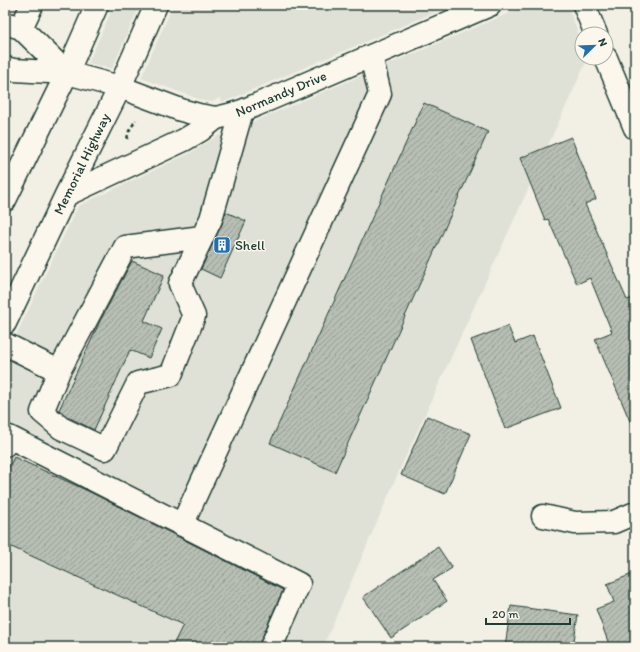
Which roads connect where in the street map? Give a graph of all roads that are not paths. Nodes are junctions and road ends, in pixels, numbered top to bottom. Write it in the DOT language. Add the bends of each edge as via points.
graph roads {
  1 [pos="32,5"];
  2 [pos="96,5"];
  3 [pos="156,5"];
  4 [pos="490,5"];
  5 [pos="584,5"];
  6 [pos="13,26"];
  7 [pos="593,26"];
  8 [pos="371,56"];
  9 [pos="609,66"];
  10 [pos="5,68"];
  11 [pos="67,73"];
  12 [pos="120,87"];
  13 [pos="242,111"];
  14 [pos="216,118"];
  15 [pos="635,128"];
  16 [pos="66,195"];
  17 [pos="5,200"];
  18 [pos="202,237"];
  19 [pos="5,323"];
  20 [pos="5,344"];
  21 [pos="59,371"];
  22 [pos="6,439"];
  23 [pos="635,513"];
  24 [pos="543,516"];
  25 [pos="182,525"];
  26 [pos="271,647"];
  1 -- 6 [label="street"];
  2 -- 11 [label="street"];
  3 -- 12 [label="street, Memorial Highway"];
  4 -- 8 [label="street, Normandy Drive"];
  5 -- 7 [label="street"];
  6 -- 11 [label="street"];
  8 -- 13 [label="street, Normandy Drive"];
  8 -- 25 [label="street" via="380,94"];
  9 -- 15 [label="street"];
  10 -- 11 [label="street, Normandy Drive"];
  11 -- 12 [label="street, Normandy Drive"];
  11 -- 17 [label="street"];
  12 -- 14 [label="street, Normandy Drive" via="181,110"];
  12 -- 16 [label="street, Memorial Highway"];
  13 -- 14 [label="street, Normandy Drive"];
  13 -- 18 [label="street" via="211,219"];
  14 -- 16 [label="street" via="184,140"];
  16 -- 19 [label="street, Memorial Highway"];
  18 -- 21 [label="street" via="125,247"];
  18 -- 21 [label="street" via="180,284 194,316 171,375 138,383 105,449 61,428 42,412"];
  20 -- 21 [label="street"];
  22 -- 25 [label="street"];
  23 -- 24 [label="street" via="614,522 575,523"];
  25 -- 26 [label="street" via="299,584"];
}
